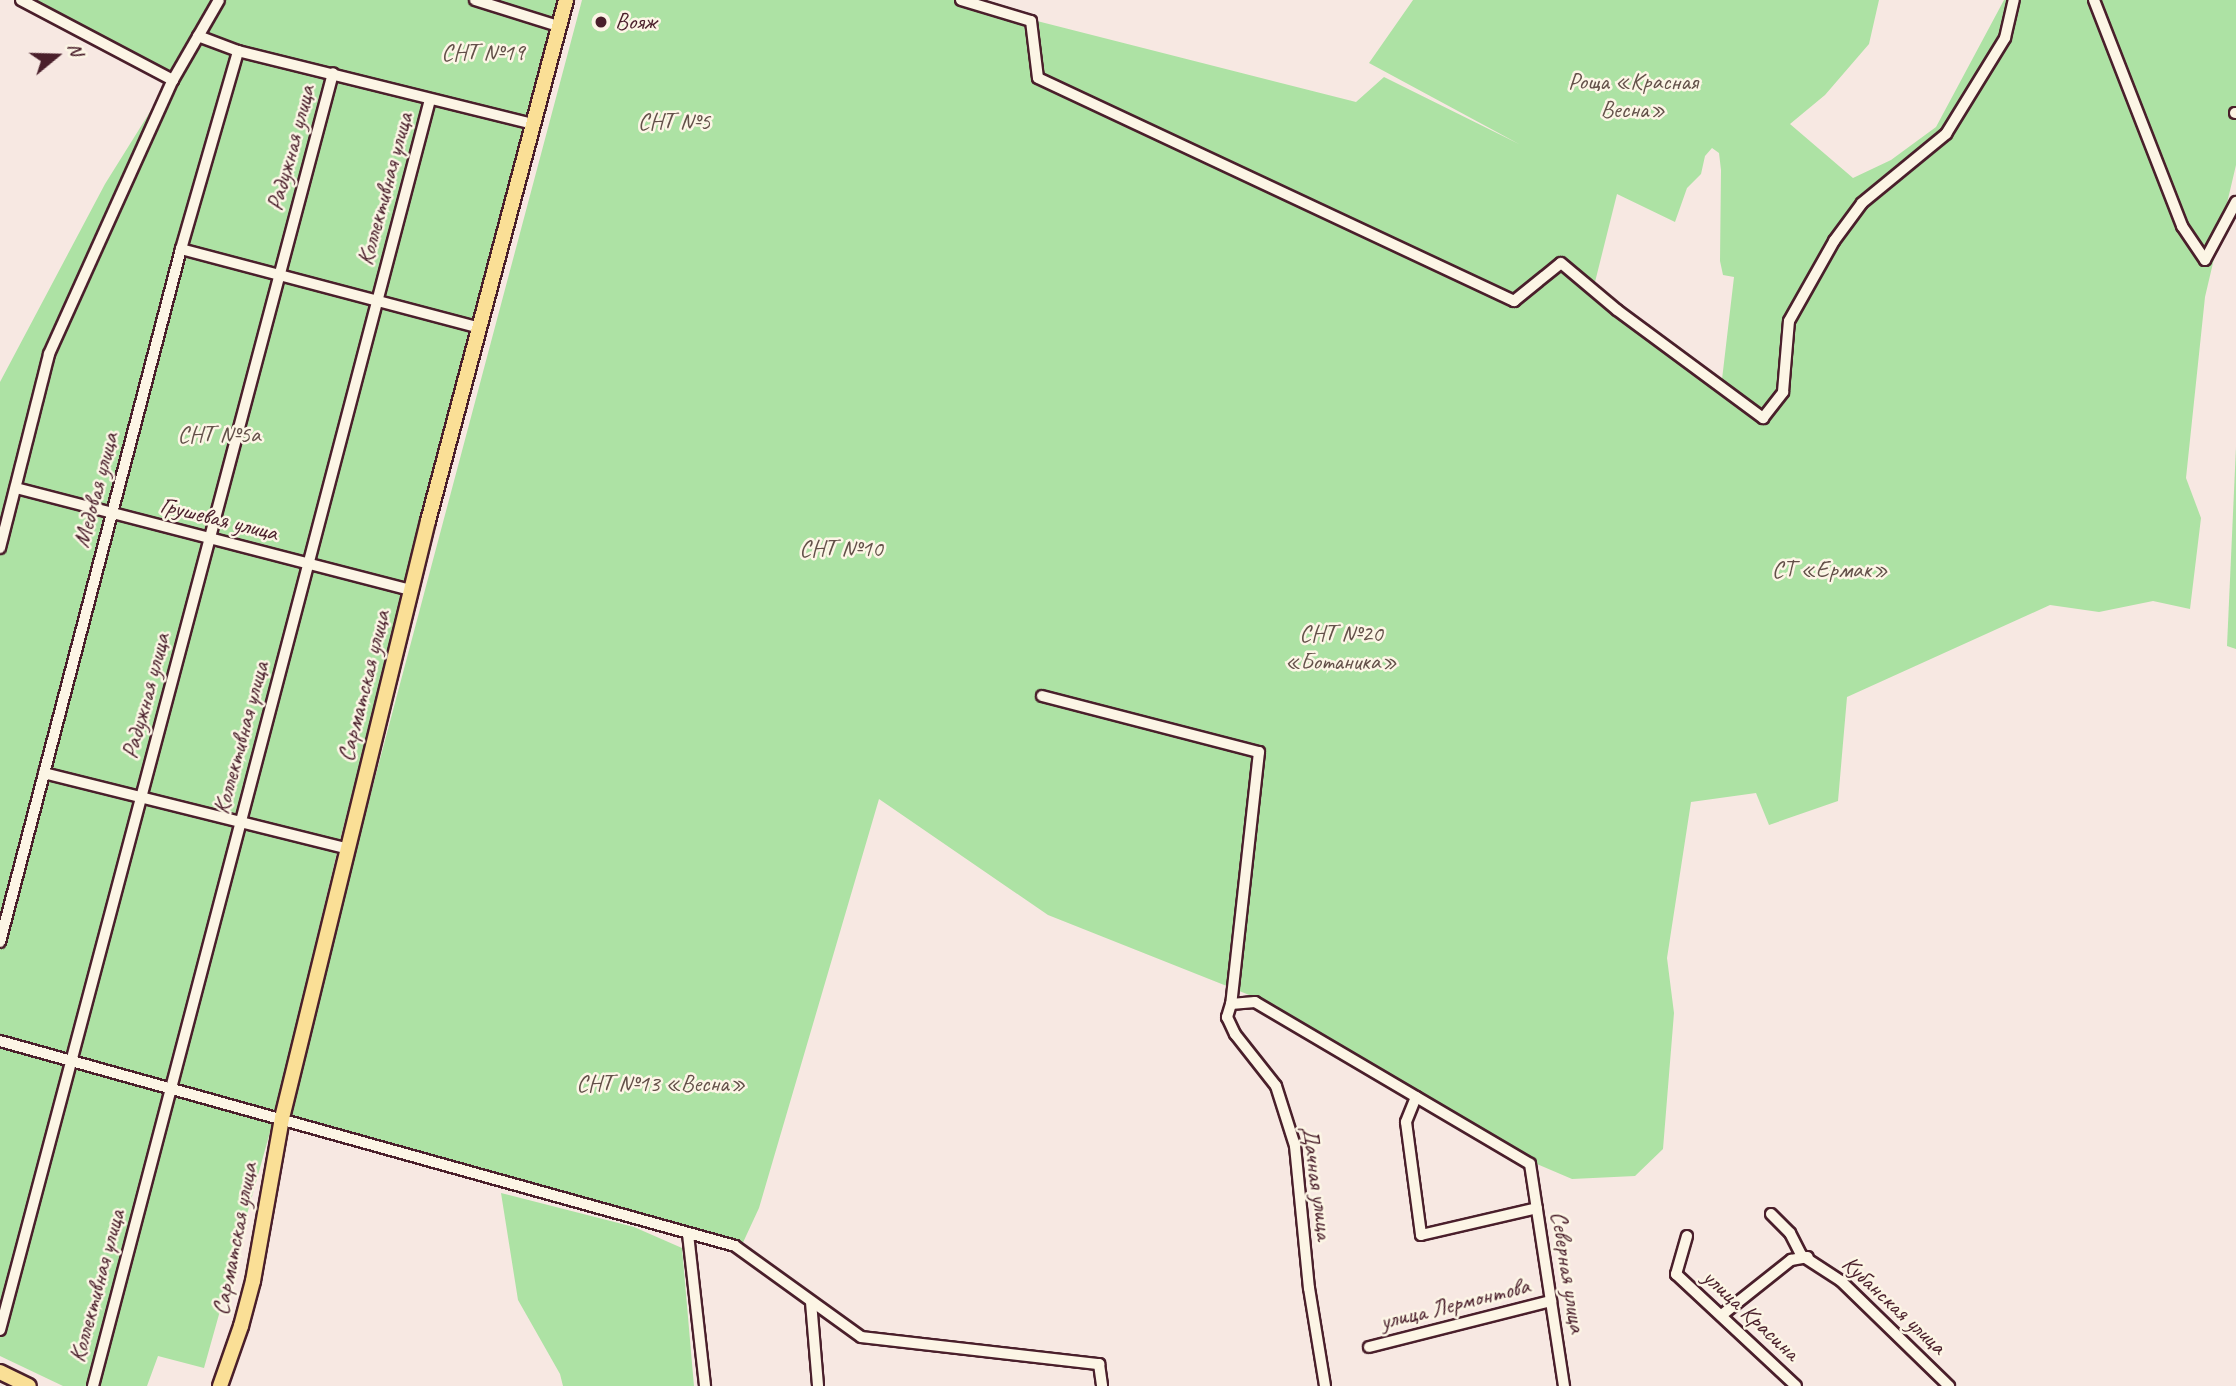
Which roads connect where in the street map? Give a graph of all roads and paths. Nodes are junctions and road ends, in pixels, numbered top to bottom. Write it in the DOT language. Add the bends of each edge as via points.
graph roads {
  1 [pos="21,0"];
  2 [pos="219,0"];
  3 [pos="475,0"];
  4 [pos="566,0"];
  5 [pos="961,0"];
  6 [pos="2014,0"];
  7 [pos="2094,0"];
  8 [pos="558,26"];
  9 [pos="198,36"];
  10 [pos="238,51"];
  11 [pos="333,73"];
  12 [pos="173,80"];
  13 [pos="430,100"];
  14 [pos="532,124"];
  15 [pos="2236,202"];
  16 [pos="181,249"];
  17 [pos="280,275"];
  18 [pos="377,301"];
  19 [pos="479,328"];
  20 [pos="16,488"];
  21 [pos="112,513"];
  22 [pos="210,538"];
  23 [pos="0,548"];
  24 [pos="308,563"];
  25 [pos="411,590"];
  26 [pos="1042,696"];
  27 [pos="44,773"];
  28 [pos="141,797"];
  29 [pos="240,822"];
  30 [pos="348,849"];
  31 [pos="0,942"];
  32 [pos="1231,1004"];
  33 [pos="0,1041"];
  34 [pos="72,1060"];
  35 [pos="171,1087"];
  36 [pos="1416,1097"];
  37 [pos="282,1118"];
  38 [pos="1537,1208"];
  39 [pos="1771,1214"];
  40 [pos="688,1234"];
  41 [pos="1687,1236"];
  42 [pos="1808,1257"];
  43 [pos="1551,1301"];
  44 [pos="811,1302"];
  45 [pos="1723,1314"];
  46 [pos="0,1330"];
  47 [pos="1369,1347"];
  48 [pos="0,1372"];
  49 [pos="29,1386"];
  50 [pos="93,1386"];
  51 [pos="220,1386"];
  52 [pos="705,1386"];
  53 [pos="818,1386"];
  54 [pos="1102,1386"];
  55 [pos="1325,1386"];
  56 [pos="1564,1386"];
  57 [pos="1796,1386"];
  58 [pos="1949,1386"];
  1 -- 12 [label="street"];
  2 -- 9 [label="street"];
  3 -- 8 [label="street"];
  4 -- 8 [label="main road, Сарматская улица"];
  5 -- 6 [label="street" via="1031,21 1038,78 1514,301 1560,263 1763,418 1783,392 1789,321 1834,241 1862,203 1946,134 2005,38"];
  7 -- 15 [label="street" via="2182,226 2204,260"];
  8 -- 14 [label="main road, Сарматская улица"];
  9 -- 10 [label="street"];
  9 -- 12 [label="street"];
  10 -- 11 [label="street"];
  10 -- 16 [label="street, Медовая улица"];
  11 -- 13 [label="street"];
  11 -- 17 [label="street, Радужная улица"];
  12 -- 20 [label="street" via="49,354"];
  13 -- 14 [label="street"];
  13 -- 18 [label="street, Коллективная улица"];
  14 -- 19 [label="main road, Сарматская улица"];
  16 -- 17 [label="street"];
  16 -- 21 [label="street, Медовая улица"];
  17 -- 18 [label="street"];
  17 -- 22 [label="street, Радужная улица"];
  18 -- 19 [label="street"];
  18 -- 24 [label="street, Коллективная улица"];
  19 -- 25 [label="main road, Сарматская улица"];
  20 -- 21 [label="street, Грушевая улица"];
  20 -- 23 [label="street"];
  21 -- 22 [label="street, Грушевая улица"];
  21 -- 27 [label="street, Медовая улица"];
  22 -- 24 [label="street, Грушевая улица"];
  22 -- 28 [label="street, Радужная улица"];
  24 -- 25 [label="street, Грушевая улица"];
  24 -- 29 [label="street, Коллективная улица"];
  25 -- 30 [label="main road, Сарматская улица"];
  26 -- 32 [label="street" via="1259,752"];
  27 -- 28 [label="street"];
  27 -- 31 [label="street, Медовая улица"];
  28 -- 29 [label="street"];
  28 -- 34 [label="street, Радужная улица"];
  29 -- 30 [label="street"];
  29 -- 35 [label="street, Коллективная улица"];
  30 -- 37 [label="main road, Сарматская улица"];
  32 -- 36 [label="street" via="1255,1002"];
  32 -- 55 [label="street, Дачная улица" via="1227,1017 1276,1086 1295,1146 1309,1288"];
  33 -- 34 [label="street"];
  34 -- 35 [label="street"];
  34 -- 46 [label="street, Радужная улица"];
  35 -- 37 [label="street"];
  35 -- 50 [label="street, Коллективная улица"];
  36 -- 38 [label="street, Северная улица" via="1530,1164"];
  36 -- 38 [label="street" via="1406,1122 1421,1235"];
  37 -- 40 [label="street"];
  37 -- 51 [label="main road, Сарматская улица" via="253,1281"];
  38 -- 43 [label="street, Северная улица"];
  39 -- 42 [label="street, Кубанская улица" via="1790,1233 1801,1255"];
  40 -- 44 [label="street" via="734,1246"];
  40 -- 52 [label="street"];
  41 -- 45 [label="street, улица Красина" via="1676,1274"];
  42 -- 45 [label="street" via="1791,1260"];
  42 -- 58 [label="street, Кубанская улица" via="1841,1281"];
  43 -- 47 [label="street, улица Лермонтова"];
  43 -- 56 [label="street, Северная улица"];
  44 -- 53 [label="street"];
  44 -- 54 [label="street" via="861,1337 1099,1364"];
  45 -- 57 [label="street, улица Красина"];
  48 -- 49 [label="main road"];
}
